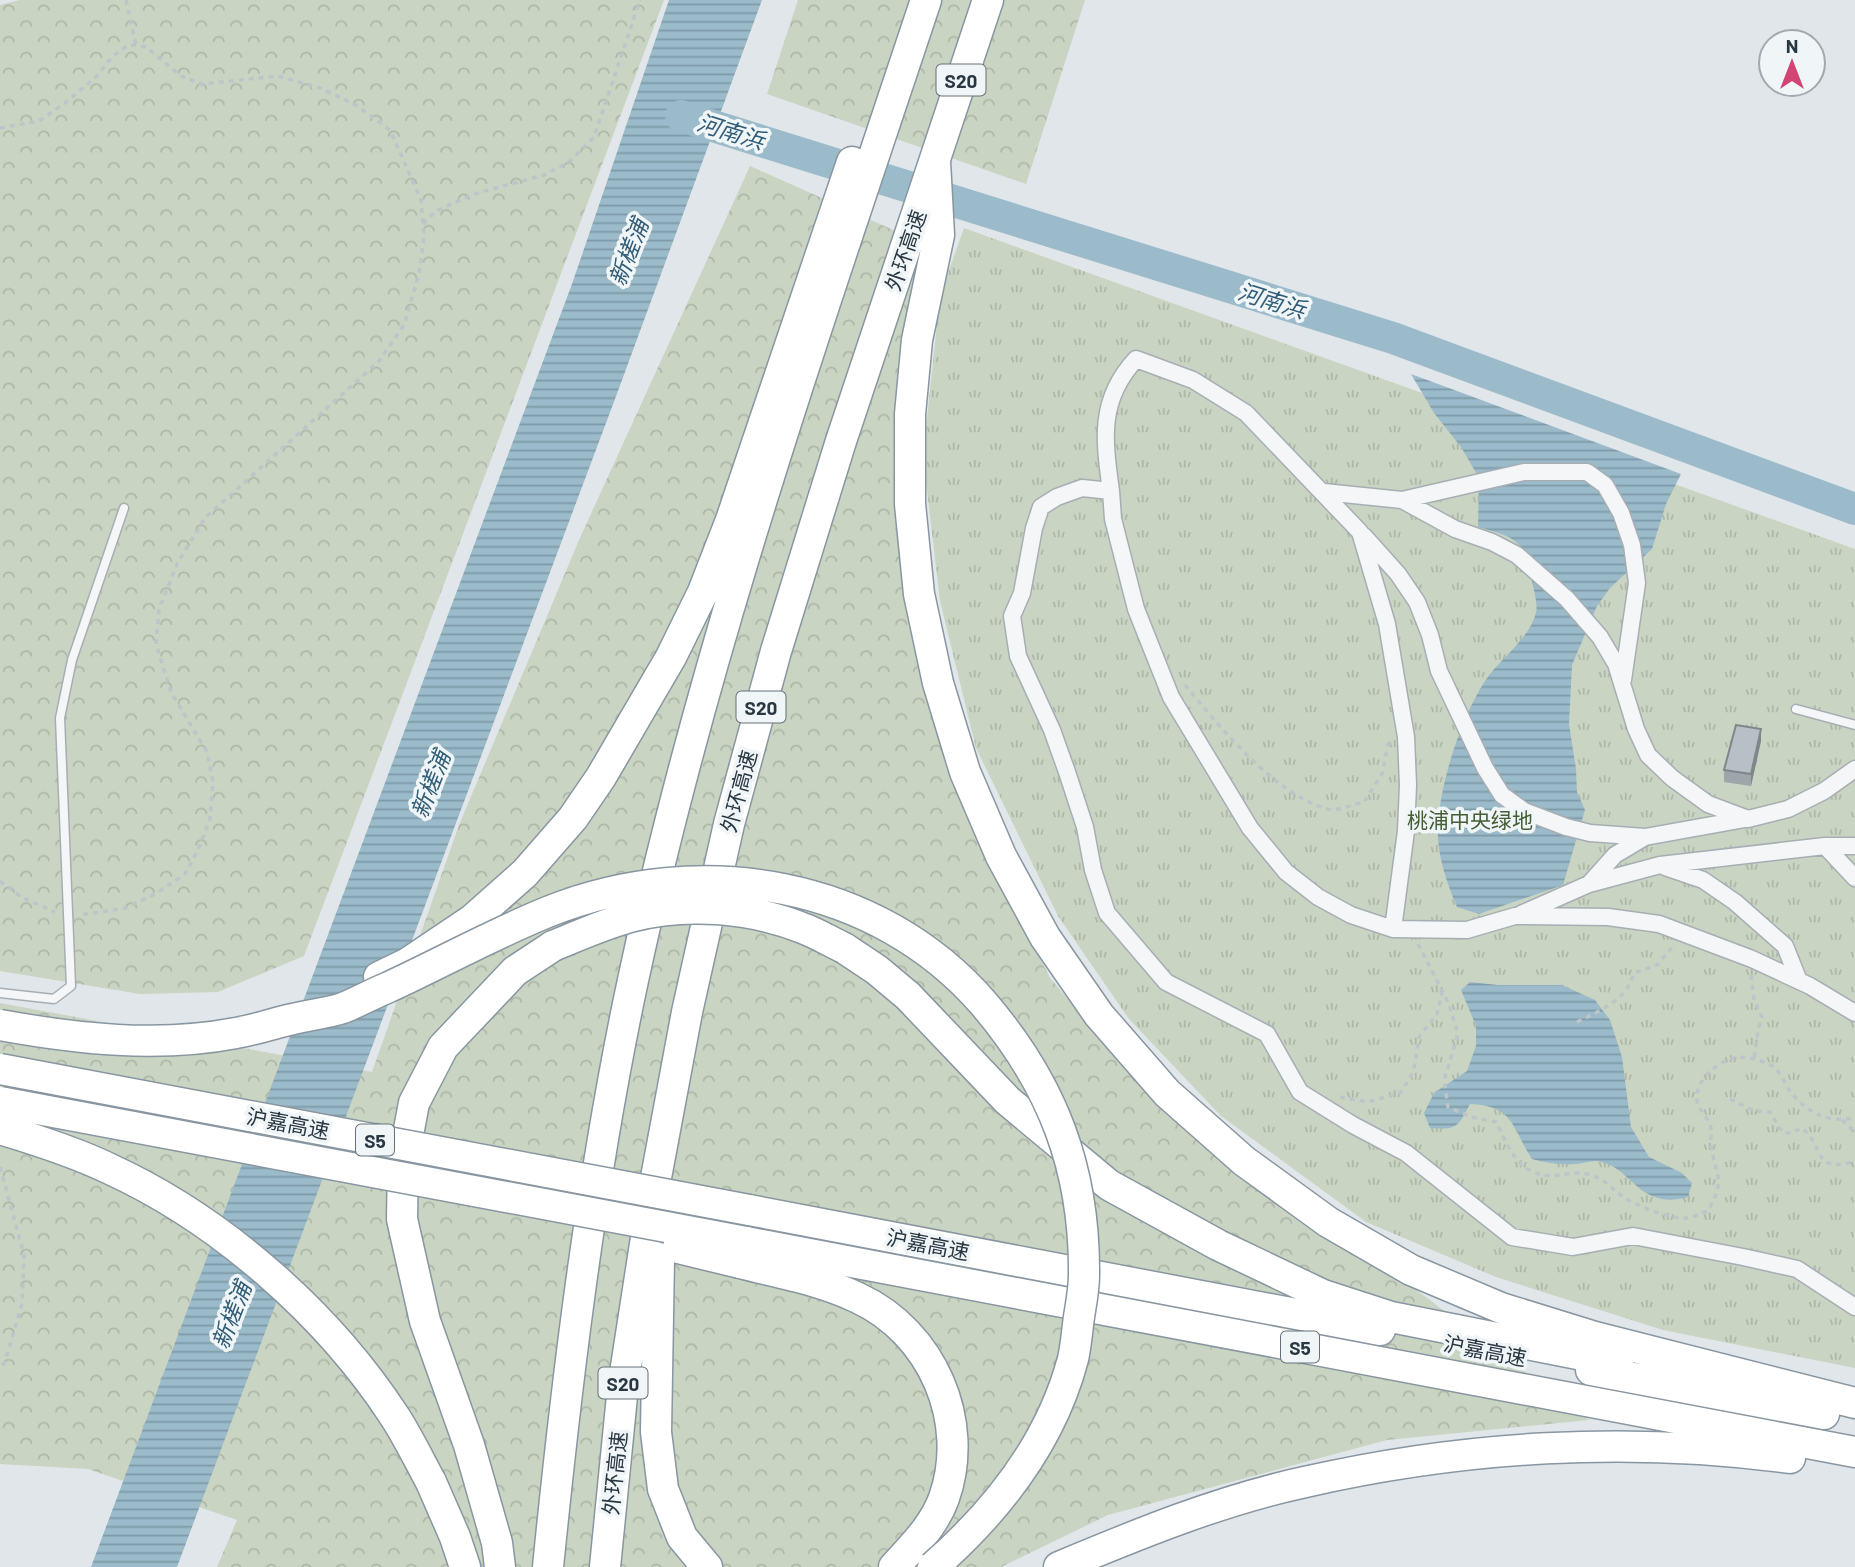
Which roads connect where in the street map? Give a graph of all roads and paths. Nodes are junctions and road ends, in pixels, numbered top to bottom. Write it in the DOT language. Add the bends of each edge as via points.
graph roads {
  1 [pos="126,0"];
  2 [pos="640,0"];
  3 [pos="988,0"];
  4 [pos="924,6"];
  5 [pos="136,45"];
  6 [pos="0,128"];
  7 [pos="848,206"];
  8 [pos="423,224"];
  9 [pos="926,231"];
  10 [pos="1111,491"];
  11 [pos="1324,492"];
  12 [pos="1402,500"];
  13 [pos="124,508"];
  14 [pos="1360,532"];
  15 [pos="1184,683"];
  16 [pos="1623,684"];
  17 [pos="1796,709"];
  18 [pos="1855,725"];
  19 [pos="1389,740"];
  20 [pos="1855,769"];
  21 [pos="1748,818"];
  22 [pos="1645,837"];
  23 [pos="1825,846"];
  24 [pos="1855,846"];
  25 [pos="1660,865"];
  26 [pos="1855,878"];
  27 [pos="0,881"];
  28 [pos="1589,884"];
  29 [pos="68,913"];
  30 [pos="1516,916"];
  31 [pos="1393,929"];
  32 [pos="1411,929"];
  33 [pos="1691,935"];
  34 [pos="1752,958"];
  35 [pos="1800,981"];
  36 [pos="1442,992"];
  37 [pos="0,993"];
  38 [pos="1855,1013"];
  39 [pos="296,1018"];
  40 [pos="1577,1022"];
  41 [pos="0,1025"];
  42 [pos="1754,1059"];
  43 [pos="0,1069"];
  44 [pos="1338,1097"];
  45 [pos="1730,1099"];
  46 [pos="0,1102"];
  47 [pos="1855,1118"];
  48 [pos="1842,1120"];
  49 [pos="0,1129"];
  50 [pos="1855,1132"];
  51 [pos="1855,1161"];
  52 [pos="0,1167"];
  53 [pos="652,1199"];
  54 [pos="743,1253"];
  55 [pos="1855,1307"];
  56 [pos="0,1369"];
  57 [pos="1855,1403"];
  58 [pos="1855,1409"];
  59 [pos="1855,1420"];
  60 [pos="1855,1452"];
  61 [pos="1855,1469"];
  62 [pos="466,1567"];
  63 [pos="500,1567"];
  64 [pos="548,1567"];
  65 [pos="605,1567"];
  66 [pos="707,1567"];
  67 [pos="894,1567"];
  68 [pos="933,1567"];
  69 [pos="1059,1567"];
  1 -- 5 [label="path"];
  2 -- 8 [label="path" via="594,137 569,162 544,175 474,194 436,211"];
  3 -- 9 [label="highway, S20" via="935,161"];
  4 -- 7 [label="highway" via="900,34"];
  5 -- 6 [label="path" via="112,57 96,77 39,121"];
  5 -- 8 [label="path" via="146,47 181,76 202,84 278,76 356,105 390,130 421,200"];
  7 -- 39 [label="highway, bridge" via="703,592 601,777 525,873 472,920 408,963"];
  7 -- 64 [label="highway, S20" via="720,636 628,1004 567,1376"];
  8 -- 29 [label="path" via="419,274 404,324 379,362 205,518 177,564 159,609 156,644 171,692 207,752 213,782 210,819 198,850 185,874 147,898 126,908 86,916"];
  9 -- 53 [label="highway, 外环高速 / S20" via="841,441 776,651 729,824"];
  9 -- 57 [label="highway" via="910,414 910,503 919,594 965,772 1001,856 1045,937 1099,1016 1167,1093 1244,1161 1328,1222 1411,1270 1501,1308 1583,1334"];
  10 -- 11 [label="street" via="1106,412 1125,370 1136,359 1193,380 1247,414"];
  10 -- 31 [label="street" via="1113,519 1153,657 1171,697 1250,828 1286,872 1318,897 1351,915"];
  10 -- 55 [label="street" via="1082,488 1041,507 1022,593 1012,616 1018,656 1067,772 1107,913 1166,982 1267,1034 1300,1092 1406,1153 1512,1237 1573,1247 1633,1237 1743,1257 1797,1269"];
  11 -- 12 [label="street"];
  11 -- 14 [label="street"];
  12 -- 16 [label="street" via="1517,555 1567,599 1600,637"];
  12 -- 16 [label="street" via="1524,472 1587,472 1605,485 1632,545 1637,583"];
  13 -- 29 [label="lane" via="72,660 60,718"];
  14 -- 22 [label="street" via="1417,603 1439,671 1502,795 1550,822 1590,833"];
  14 -- 31 [label="street" via="1387,624 1406,737 1406,831"];
  15 -- 19 [label="path" via="1215,721 1286,789 1329,810 1364,802 1382,774"];
  16 -- 21 [label="street" via="1648,755 1708,804"];
  17 -- 18 [label="lane"];
  20 -- 21 [label="street" via="1788,809"];
  21 -- 22 [label="street"];
  22 -- 28 [label="street" via="1615,855"];
  23 -- 24 [label="street"];
  23 -- 25 [label="street"];
  23 -- 26 [label="street"];
  25 -- 28 [label="street"];
  25 -- 35 [label="street" via="1703,880 1735,902 1785,946"];
  27 -- 29 [label="path" via="50,911"];
  28 -- 30 [label="street"];
  29 -- 37 [label="lane" via="71,985 54,999"];
  30 -- 32 [label="street" via="1467,930"];
  30 -- 33 [label="street" via="1608,917 1659,924"];
  31 -- 32 [label="street"];
  32 -- 36 [label="path"];
  33 -- 34 [label="street"];
  33 -- 40 [label="path" via="1671,947 1657,965 1634,973 1630,987 1610,1006"];
  34 -- 35 [label="street"];
  34 -- 42 [label="path" via="1754,1000 1762,1017"];
  35 -- 38 [label="street"];
  36 -- 42 [label="path" via="1457,1027 1444,1080 1448,1107 1496,1122 1507,1146 1528,1169 1549,1177 1577,1172 1592,1175 1642,1206 1686,1218 1708,1211 1720,1178 1711,1128 1697,1102 1698,1085 1711,1070 1735,1057"];
  36 -- 44 [label="path" via="1437,1014 1419,1037 1415,1064 1400,1093 1368,1102"];
  39 -- 41 [label="highway, bridge" via="235,1034 170,1041 106,1040"];
  39 -- 68 [label="highway, bridge" via="343,1007 551,910 611,891 666,882 728,880 843,905 908,937 959,976 1005,1029 1041,1083 1068,1148 1081,1212 1084,1279 1073,1358 1050,1422 1011,1485 961,1543"];
  42 -- 48 [label="path" via="1776,1069 1800,1103 1820,1118"];
  43 -- 59 [label="highway, 沪嘉高速 / S5, bridge"];
  45 -- 51 [label="path" via="1754,1111 1770,1112 1783,1133 1802,1128 1812,1136 1819,1157 1831,1164"];
  46 -- 54 [label="highway, 沪嘉高速 / S5, bridge" via="393,1176"];
  47 -- 48 [label="path"];
  48 -- 50 [label="path"];
  49 -- 62 [label="highway, bridge" via="110,1169 189,1213 253,1260 308,1310 396,1418 431,1482"];
  52 -- 56 [label="path" via="24,1255 22,1304"];
  53 -- 65 [label="highway, 外环高速 / S20" via="623,1386"];
  53 -- 66 [label="highway" via="660,1239 656,1432 663,1489 682,1537"];
  54 -- 60 [label="highway, 沪嘉高速 / S5"];
  54 -- 67 [label="highway" via="859,1298 892,1319 920,1346 940,1380 951,1420 950,1473 943,1500 925,1534"];
  58 -- 63 [label="highway, bridge" via="1391,1317 1323,1295 1217,1245 1109,1185 1007,1101 908,996 844,948 805,929 721,909 637,915 553,946 515,971 443,1047 414,1103 403,1161 402,1219 425,1321 469,1445"];
  61 -- 69 [label="highway" via="1757,1454 1675,1448 1534,1449 1455,1456 1303,1482 1194,1515"];
}
